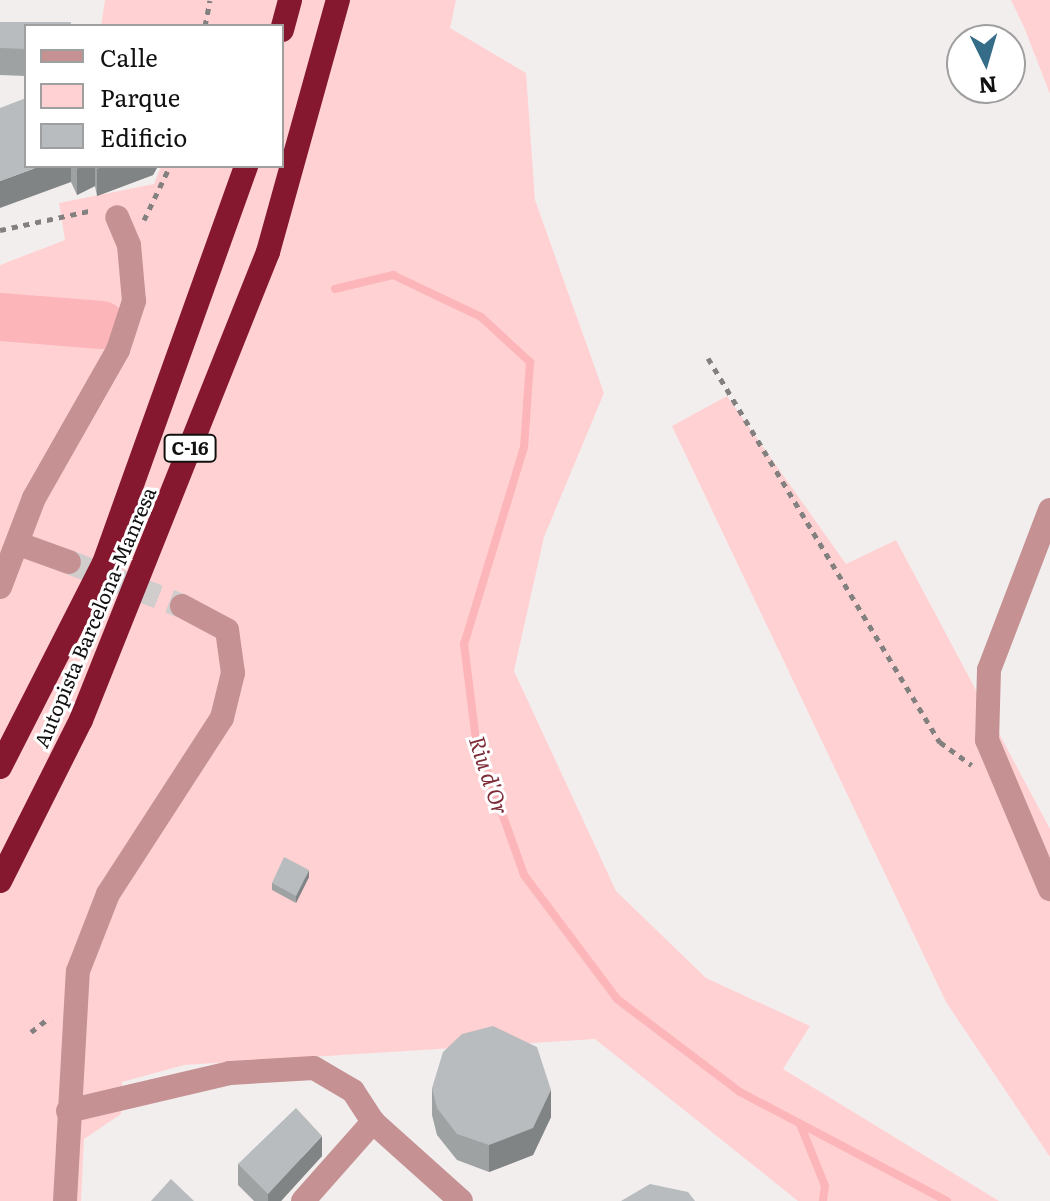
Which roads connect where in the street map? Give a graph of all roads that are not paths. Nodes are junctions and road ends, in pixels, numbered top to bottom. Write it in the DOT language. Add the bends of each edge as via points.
graph roads {
  1 [pos="290,0"];
  2 [pos="338,0"];
  3 [pos="284,24"];
  4 [pos="245,168"];
  5 [pos="117,217"];
  6 [pos="1050,510"];
  7 [pos="19,544"];
  8 [pos="69,562"];
  9 [pos="0,587"];
  10 [pos="182,606"];
  11 [pos="0,767"];
  12 [pos="0,881"];
  13 [pos="1050,889"];
  14 [pos="68,1111"];
  15 [pos="373,1122"];
  16 [pos="65,1201"];
  17 [pos="303,1201"];
  18 [pos="461,1201"];
  1 -- 3 [label="highway"];
  2 -- 12 [label="highway, Autopista Barcelona-Manresa / C-16" via="268,252 81,720"];
  4 -- 11 [label="highway, Autopista Barcelona-Manresa / C-16" via="104,563"];
  5 -- 7 [label="street" via="129,245 134,301 118,350 34,498"];
  6 -- 13 [label="street" via="989,670 987,740"];
  7 -- 8 [label="street"];
  7 -- 9 [label="street"];
  10 -- 14 [label="street" via="227,630 233,673 222,718 122,869 78,971"];
  14 -- 15 [label="street" via="230,1073 314,1068 353,1091"];
  14 -- 16 [label="street"];
  15 -- 17 [label="street"];
  15 -- 18 [label="street"];
}
